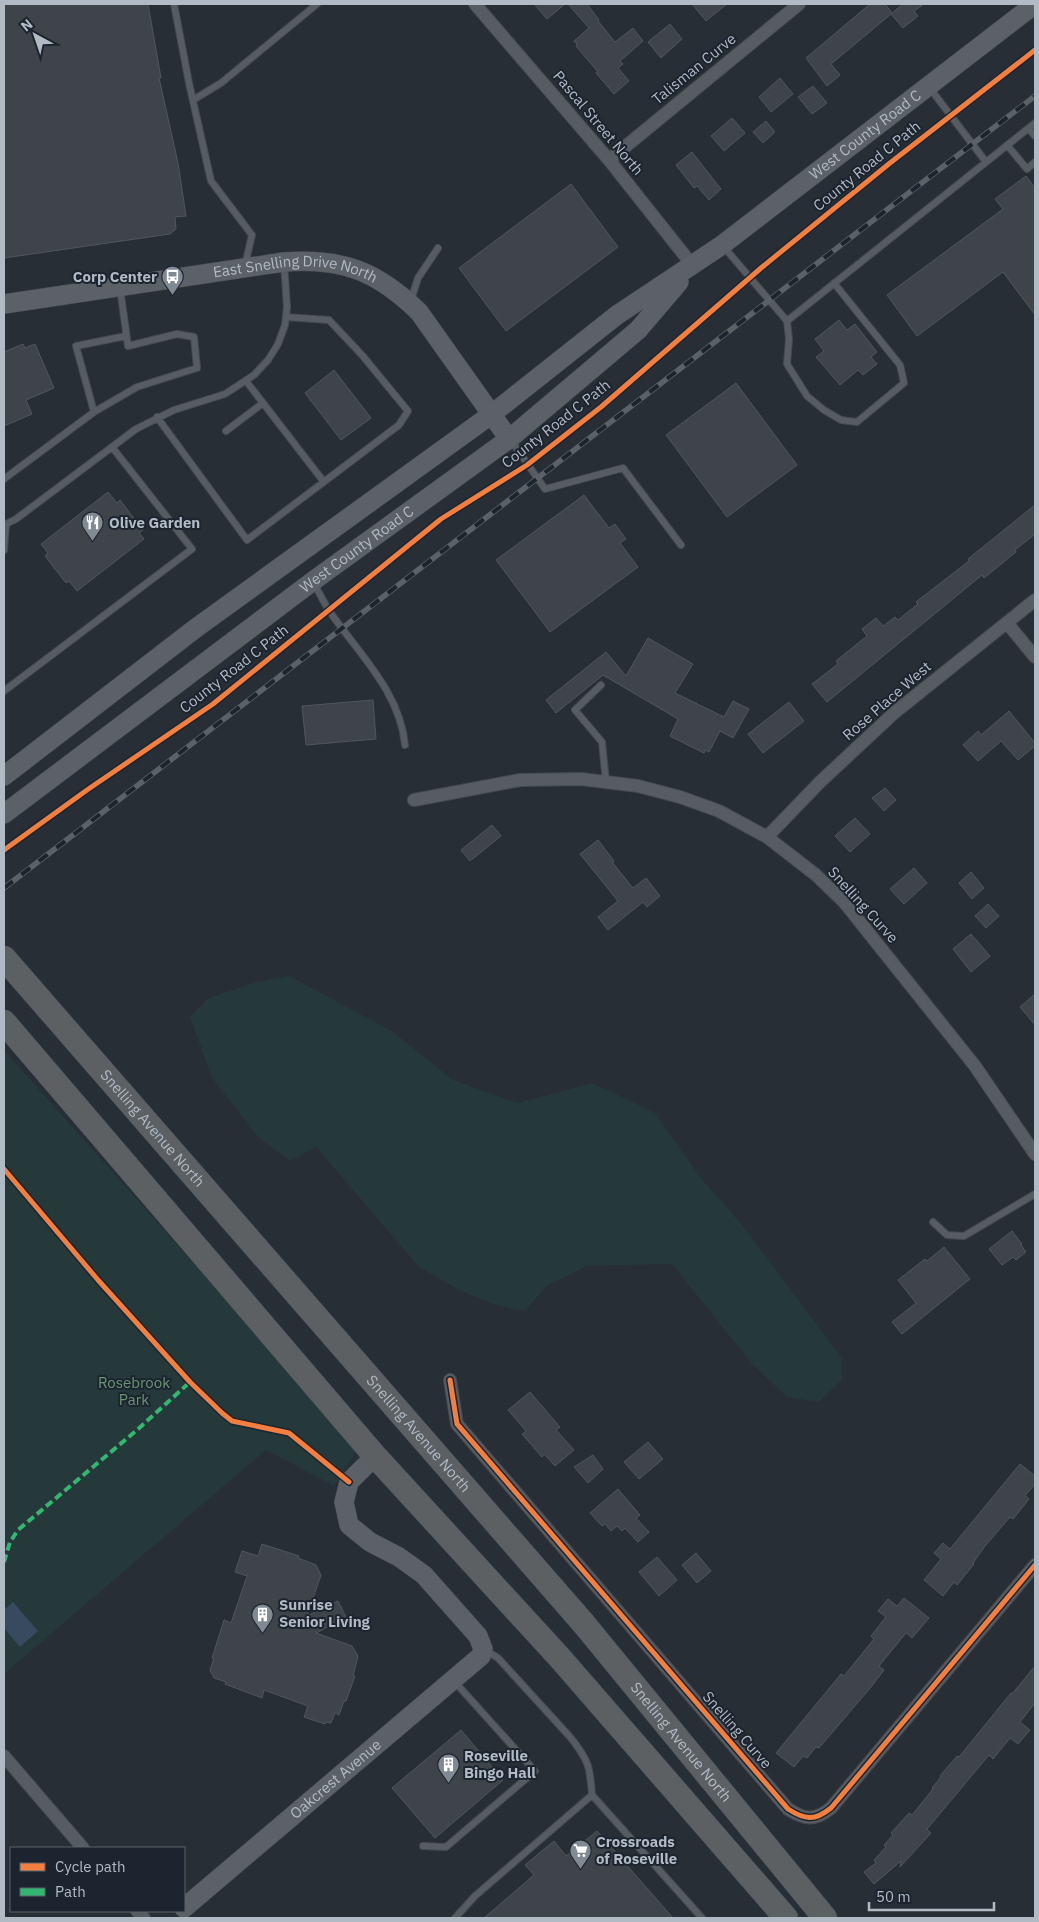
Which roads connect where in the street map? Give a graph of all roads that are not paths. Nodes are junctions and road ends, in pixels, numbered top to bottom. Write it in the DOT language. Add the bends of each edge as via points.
graph roads {
  1 [pos="174,4"];
  2 [pos="317,4"];
  3 [pos="475,4"];
  4 [pos="799,4"];
  5 [pos="1035,4"];
  6 [pos="928,86"];
  7 [pos="193,100"];
  8 [pos="1035,123"];
  9 [pos="1029,128"];
  10 [pos="1035,136"];
  11 [pos="1007,145"];
  12 [pos="609,160"];
  13 [pos="986,162"];
  14 [pos="1035,162"];
  15 [pos="722,245"];
  16 [pos="438,248"];
  17 [pos="284,262"];
  18 [pos="693,266"];
  19 [pos="244,268"];
  20 [pos="834,283"];
  21 [pos="120,286"];
  22 [pos="4,304"];
  23 [pos="410,304"];
  24 [pos="286,317"];
  25 [pos="787,321"];
  26 [pos="126,336"];
  27 [pos="246,381"];
  28 [pos="263,403"];
  29 [pos="94,412"];
  30 [pos="492,414"];
  31 [pos="156,417"];
  32 [pos="226,431"];
  33 [pos="510,439"];
  34 [pos="112,447"];
  35 [pos="4,479"];
  36 [pos="324,482"];
  37 [pos="5,525"];
  38 [pos="322,536"];
  39 [pos="681,545"];
  40 [pos="4,550"];
  41 [pos="313,581"];
  42 [pos="1035,600"];
  43 [pos="1007,624"];
  44 [pos="1035,657"];
  45 [pos="601,685"];
  46 [pos="4,691"];
  47 [pos="405,745"];
  48 [pos="4,776"];
  49 [pos="606,782"];
  50 [pos="414,800"];
  51 [pos="4,814"];
  52 [pos="767,837"];
  53 [pos="4,958"];
  54 [pos="4,1022"];
  55 [pos="1035,1154"];
  56 [pos="1035,1194"];
  57 [pos="933,1222"];
  58 [pos="450,1380"];
  59 [pos="375,1456"];
  60 [pos="1035,1565"];
  61 [pos="483,1649"];
  62 [pos="453,1680"];
  63 [pos="4,1756"];
  64 [pos="592,1795"];
  65 [pos="423,1846"];
  66 [pos="82,1847"];
  67 [pos="783,1866"];
  68 [pos="185,1907"];
  69 [pos="455,1918"];
  70 [pos="702,1918"];
  71 [pos="786,1918"];
  72 [pos="825,1918"];
  73 [pos="834,1918"];
  1 -- 7 [label="lane"];
  2 -- 7 [label="lane" via="221,83"];
  3 -- 12 [label="street, Pascal Street North"];
  4 -- 12 [label="street, Talisman Curve"];
  5 -- 6 [label="main road, West County Road C"];
  6 -- 13 [label="lane"];
  6 -- 15 [label="main road, West County Road C"];
  7 -- 19 [label="lane" via="211,181 252,235"];
  8 -- 9 [label="lane"];
  9 -- 10 [label="lane"];
  9 -- 11 [label="lane"];
  11 -- 13 [label="lane"];
  11 -- 14 [label="lane" via="1027,169"];
  12 -- 18 [label="street, Pascal Street North"];
  13 -- 20 [label="lane"];
  15 -- 18 [label="main road, West County Road C"];
  15 -- 25 [label="lane"];
  16 -- 23 [label="lane" via="418,278"];
  17 -- 19 [label="main road, East Snelling Drive North"];
  17 -- 23 [label="main road, East Snelling Drive North" via="309,260 359,270 380,280"];
  17 -- 24 [label="lane"];
  18 -- 30 [label="main road, West County Road C" via="617,315"];
  18 -- 33 [label="main road, West County Road C" via="638,330"];
  19 -- 21 [label="main road, East Snelling Drive North"];
  20 -- 25 [label="lane"];
  20 -- 25 [label="lane" via="900,365 904,383 857,422 841,420 807,396 787,364"];
  21 -- 22 [label="main road, East Snelling Drive North"];
  21 -- 26 [label="lane"];
  23 -- 30 [label="main road, East Snelling Drive North"];
  24 -- 27 [label="lane" via="278,344 268,360"];
  24 -- 36 [label="lane" via="329,320 362,354 408,411 399,425"];
  26 -- 29 [label="lane" via="76,346"];
  26 -- 29 [label="lane" via="128,346 177,334 194,337 197,368 137,387"];
  27 -- 28 [label="lane"];
  27 -- 31 [label="lane" via="225,394"];
  28 -- 32 [label="lane"];
  28 -- 36 [label="lane"];
  29 -- 35 [label="lane"];
  30 -- 33 [label="main road, East Snelling Drive North"];
  30 -- 38 [label="main road, West County Road C"];
  31 -- 34 [label="lane"];
  31 -- 36 [label="lane" via="247,540"];
  33 -- 39 [label="lane" via="545,489 623,468"];
  33 -- 41 [label="main road, West County Road C"];
  34 -- 37 [label="lane"];
  34 -- 46 [label="lane" via="192,549"];
  37 -- 40 [label="lane"];
  38 -- 41 [label="main road" via="313,559"];
  38 -- 48 [label="main road, West County Road C"];
  41 -- 47 [label="lane" via="329,610 392,699"];
  41 -- 51 [label="main road, West County Road C"];
  42 -- 43 [label="street, Rose Place West"];
  43 -- 44 [label="street"];
  43 -- 52 [label="street, Rose Place West" via="894,713"];
  45 -- 49 [label="lane" via="575,710 602,742"];
  49 -- 50 [label="street, Snelling Curve" via="520,780"];
  49 -- 52 [label="street, Snelling Curve" via="680,797 719,811"];
  52 -- 55 [label="street, Snelling Curve" via="816,875 844,902 975,1066"];
  53 -- 67 [label="highway, Snelling Avenue North" via="584,1624"];
  54 -- 59 [label="highway"];
  56 -- 57 [label="lane" via="964,1236 947,1234"];
  58 -- 60 [label="street, Snelling Curve" via="457,1424 788,1809 798,1816 821,1816 831,1808"];
  59 -- 61 [label="main road" via="349,1482 344,1502 349,1525 424,1575 478,1636"];
  59 -- 71 [label="highway" via="560,1658"];
  61 -- 62 [label="main road, Oakcrest Avenue" via="481,1656"];
  61 -- 64 [label="lane" via="498,1658 581,1750 590,1768"];
  62 -- 65 [label="lane" via="535,1771 446,1847"];
  62 -- 68 [label="main road, Oakcrest Avenue"];
  63 -- 66 [label="street"];
  64 -- 69 [label="lane" via="475,1896"];
  64 -- 70 [label="lane"];
  67 -- 72 [label="highway, Snelling Avenue North"];
  67 -- 73 [label="highway"];
}
